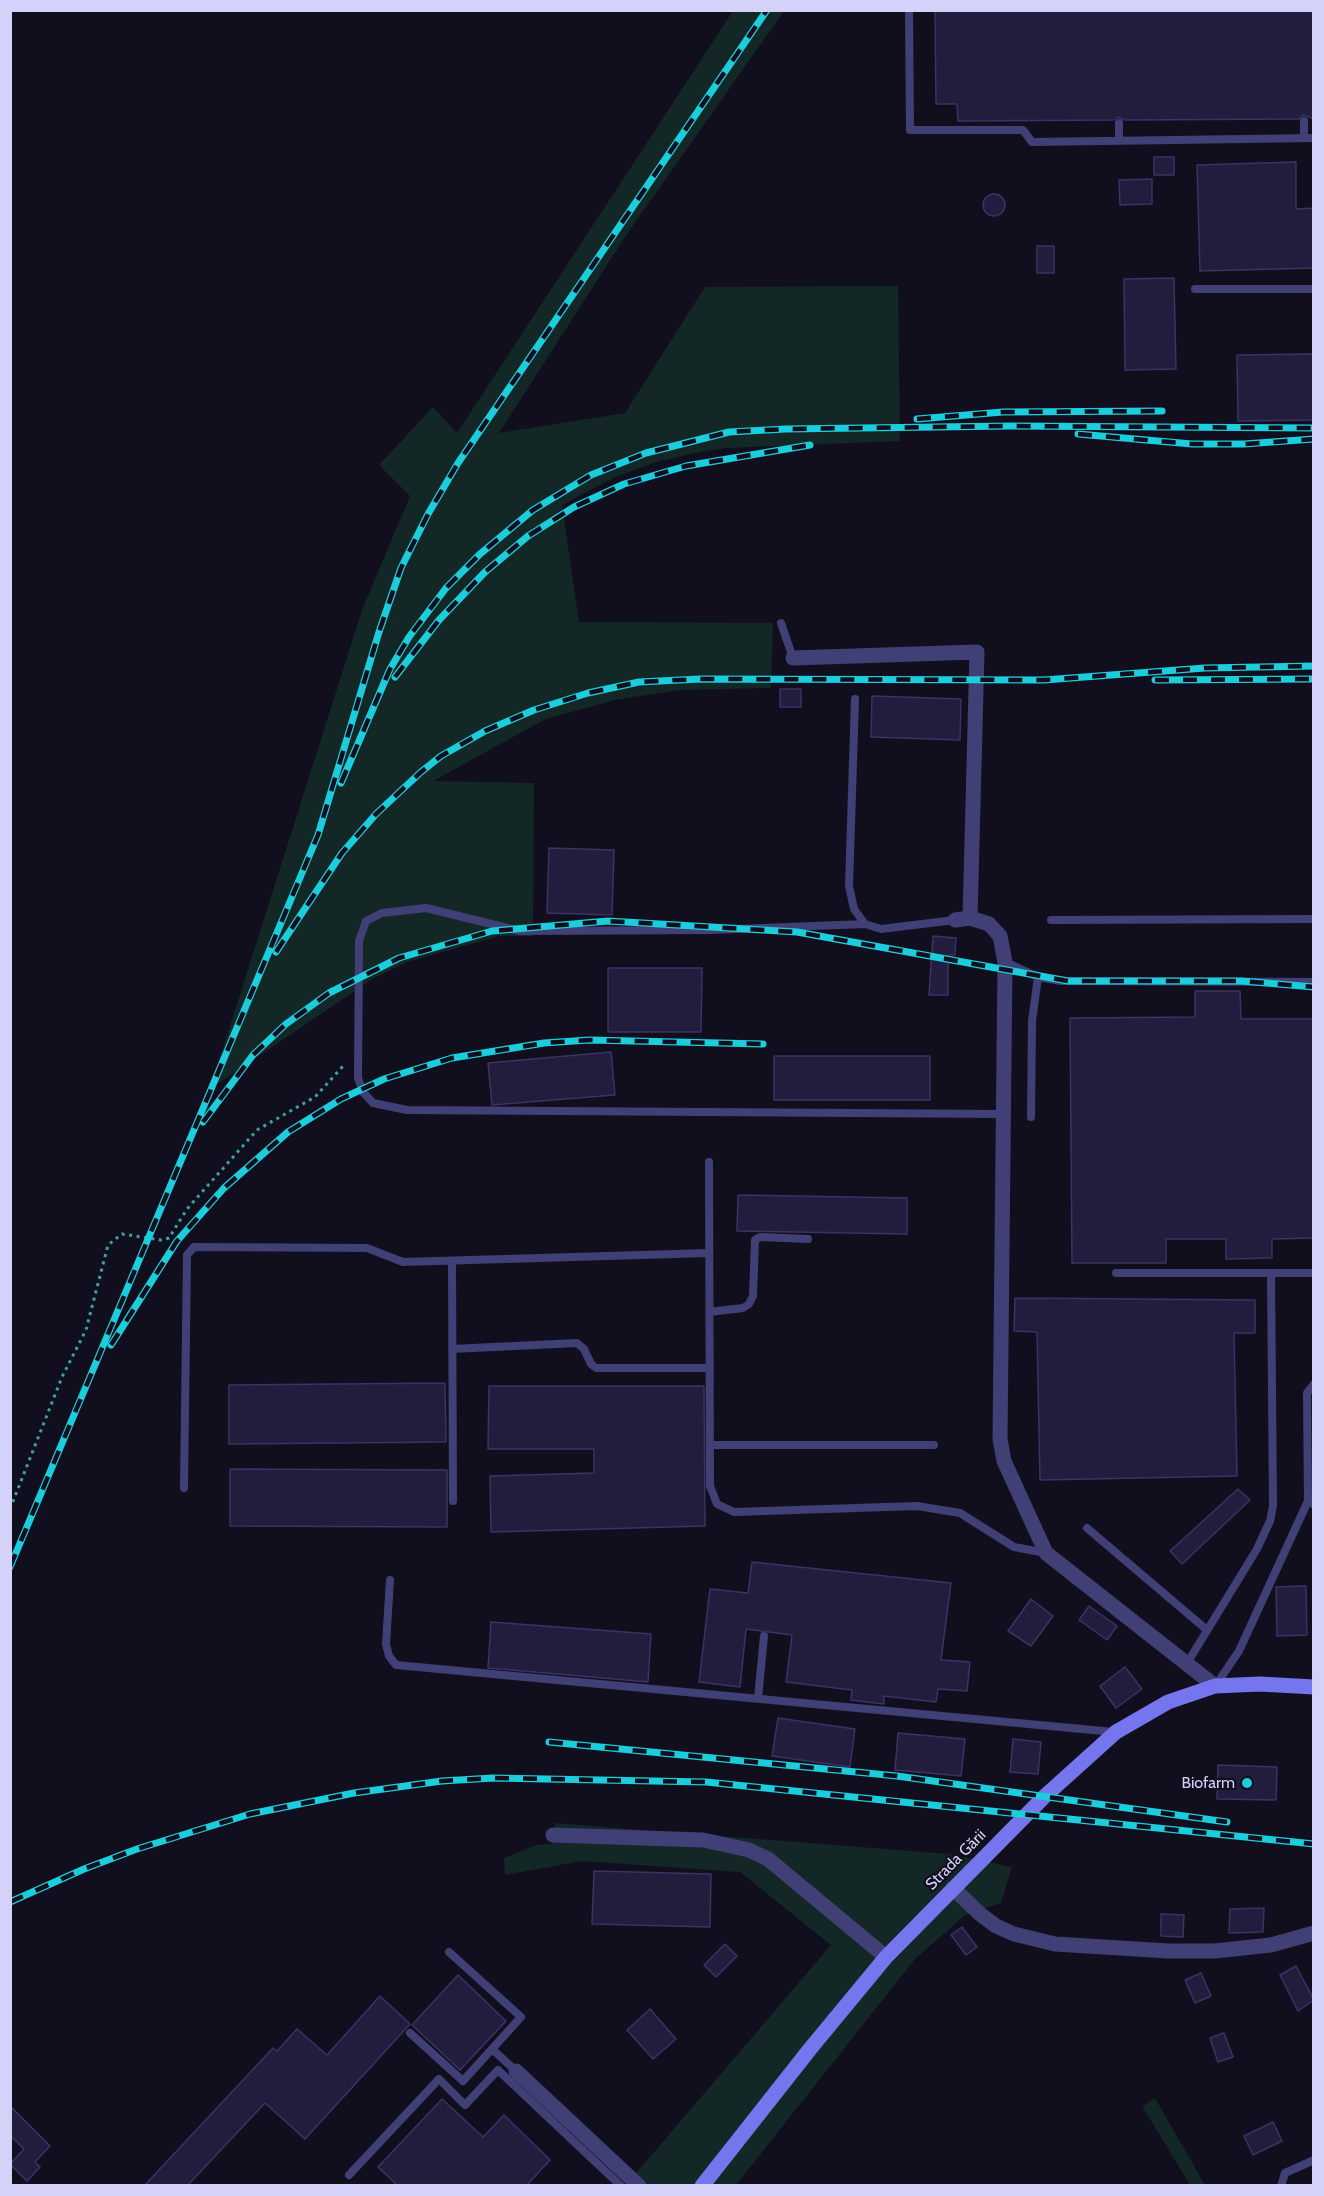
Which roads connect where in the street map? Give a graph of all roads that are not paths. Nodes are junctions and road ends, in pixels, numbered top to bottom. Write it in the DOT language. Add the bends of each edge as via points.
graph roads {
  1 [pos="909,10"];
  2 [pos="1304,121"];
  3 [pos="1119,123"];
  4 [pos="1304,138"];
  5 [pos="1314,138"];
  6 [pos="1119,140"];
  7 [pos="1195,289"];
  8 [pos="1314,289"];
  9 [pos="781,623"];
  10 [pos="793,658"];
  11 [pos="855,699"];
  12 [pos="963,919"];
  13 [pos="1314,919"];
  14 [pos="1051,920"];
  15 [pos="865,924"];
  16 [pos="1005,962"];
  17 [pos="1038,977"];
  18 [pos="1314,982"];
  19 [pos="1004,1114"];
  20 [pos="1031,1117"];
  21 [pos="709,1162"];
  22 [pos="808,1239"];
  23 [pos="710,1253"];
  24 [pos="452,1262"];
  25 [pos="1271,1273"];
  26 [pos="1314,1273"];
  27 [pos="1116,1274"];
  28 [pos="710,1312"];
  29 [pos="452,1349"];
  30 [pos="710,1368"];
  31 [pos="1314,1384"];
  32 [pos="934,1445"];
  33 [pos="710,1446"];
  34 [pos="184,1488"];
  35 [pos="453,1501"];
  36 [pos="1311,1503"];
  37 [pos="1087,1528"];
  38 [pos="1046,1553"];
  39 [pos="390,1580"];
  40 [pos="1207,1630"];
  41 [pos="764,1636"];
  42 [pos="1186,1665"];
  43 [pos="1215,1686"];
  44 [pos="1314,1687"];
  45 [pos="758,1698"];
  46 [pos="1116,1732"];
  47 [pos="553,1835"];
  48 [pos="953,1888"];
  49 [pos="1314,1933"];
  50 [pos="449,1952"];
  51 [pos="886,1958"];
  52 [pos="410,2033"];
  53 [pos="492,2049"];
  54 [pos="516,2071"];
  55 [pos="1314,2160"];
  56 [pos="349,2175"];
  57 [pos="621,2186"];
  58 [pos="639,2186"];
  59 [pos="702,2186"];
  60 [pos="1281,2186"];
  1 -- 6 [label="lane" via="910,130 1023,130 1032,142"];
  2 -- 4 [label="lane"];
  3 -- 6 [label="lane"];
  4 -- 5 [label="lane"];
  4 -- 6 [label="lane"];
  7 -- 8 [label="lane"];
  9 -- 10 [label="lane"];
  10 -- 12 [label="street" via="977,652"];
  11 -- 15 [label="lane" via="849,886 854,909"];
  12 -- 15 [label="lane" via="881,929"];
  12 -- 16 [label="street" via="984,921 997,932"];
  13 -- 14 [label="lane"];
  15 -- 19 [label="lane" via="520,931 426,908 381,913 366,921 359,941 358,1078 373,1103 407,1110"];
  16 -- 17 [label="lane"];
  16 -- 19 [label="street"];
  17 -- 18 [label="lane" via="1061,981"];
  17 -- 20 [label="lane" via="1032,1021"];
  19 -- 38 [label="street" via="1000,1439 1004,1461"];
  21 -- 23 [label="lane"];
  22 -- 28 [label="lane" via="755,1240 753,1296 749,1304"];
  23 -- 24 [label="lane"];
  23 -- 28 [label="lane"];
  24 -- 29 [label="lane"];
  24 -- 34 [label="lane" via="403,1262 367,1248 190,1249"];
  25 -- 26 [label="lane"];
  25 -- 27 [label="lane"];
  25 -- 40 [label="lane" via="1273,1506 1257,1549"];
  28 -- 30 [label="lane"];
  29 -- 30 [label="lane" via="577,1343 596,1368"];
  29 -- 35 [label="lane"];
  30 -- 33 [label="lane"];
  31 -- 36 [label="lane" via="1307,1393"];
  32 -- 33 [label="lane"];
  33 -- 38 [label="lane" via="710,1486 717,1504 734,1512 917,1506 960,1513 1014,1547"];
  36 -- 43 [label="lane" via="1239,1651"];
  37 -- 40 [label="lane"];
  38 -- 42 [label="street"];
  39 -- 45 [label="lane" via="386,1644 396,1665"];
  40 -- 42 [label="lane"];
  41 -- 45 [label="lane"];
  42 -- 43 [label="street"];
  43 -- 44 [label="main road, Strada Gării"];
  43 -- 46 [label="main road, Strada Gării" via="1168,1702"];
  45 -- 46 [label="lane"];
  46 -- 48 [label="main road, Strada Gării"];
  47 -- 51 [label="street" via="704,1840 749,1850 768,1859 828,1906"];
  48 -- 49 [label="street" via="996,1926 1055,1944 1215,1951 1271,1945"];
  48 -- 51 [label="main road, Strada Gării"];
  50 -- 53 [label="lane" via="521,2017"];
  51 -- 59 [label="main road, Strada Gării"];
  52 -- 53 [label="lane" via="463,2081"];
  53 -- 54 [label="lane"];
  54 -- 58 [label="street"];
  55 -- 60 [label="lane" via="1285,2173"];
  56 -- 57 [label="lane" via="439,2079 465,2105 498,2070"];
}
